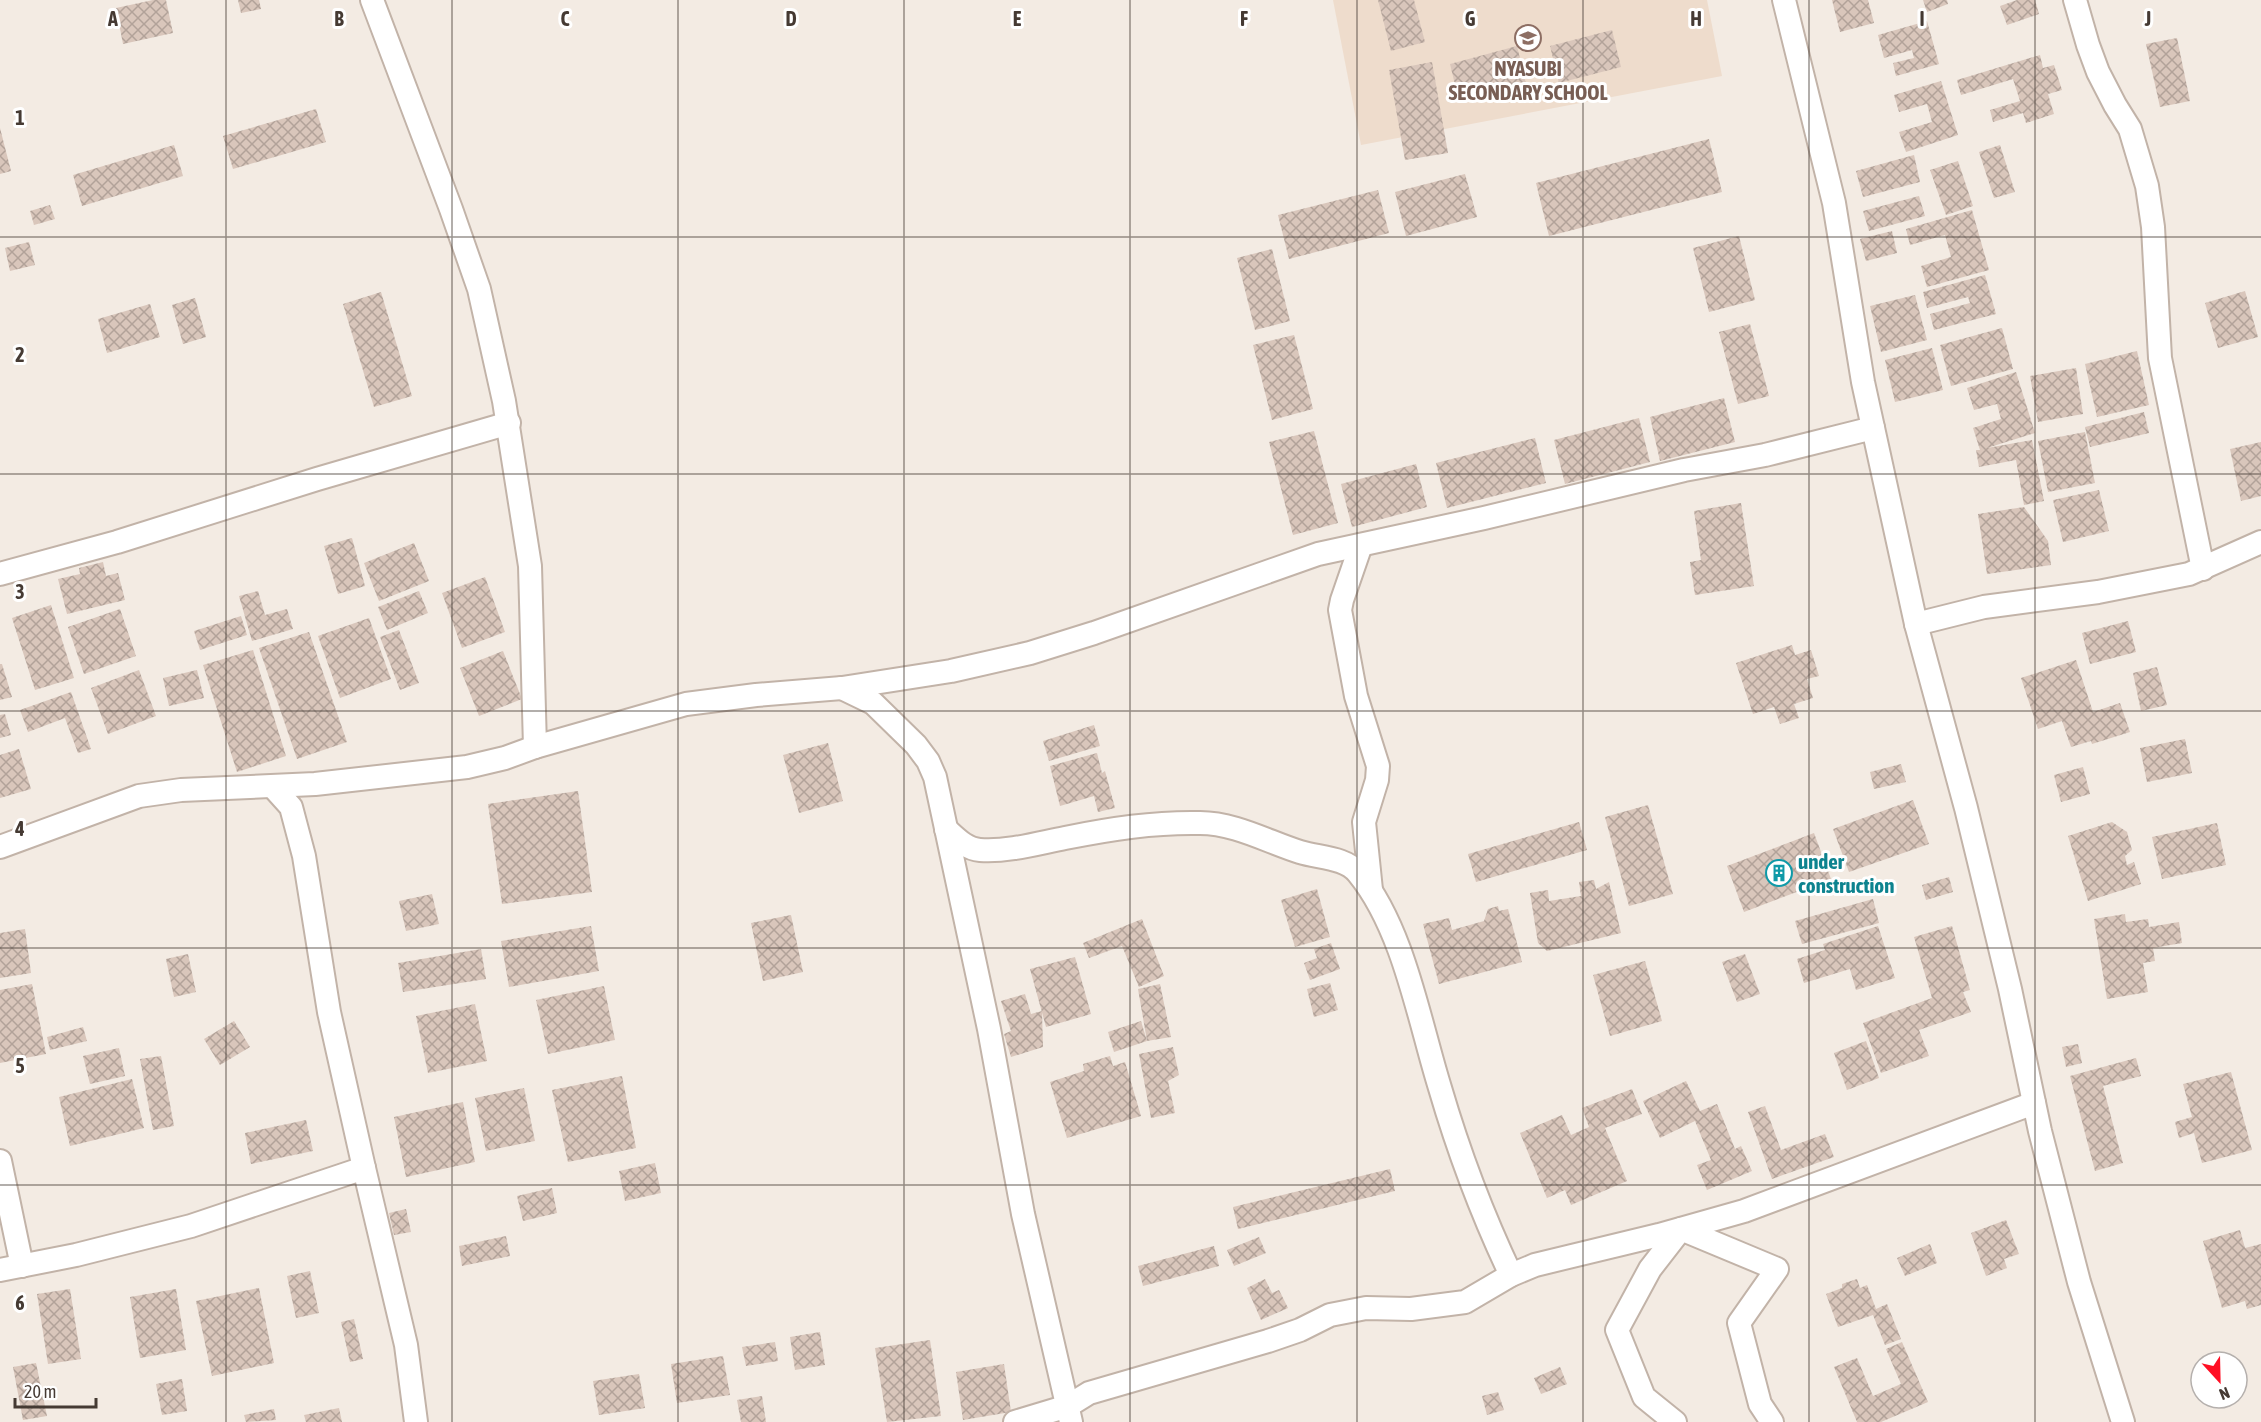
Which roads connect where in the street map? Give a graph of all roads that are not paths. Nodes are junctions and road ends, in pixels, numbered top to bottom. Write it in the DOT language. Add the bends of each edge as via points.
graph roads {
  1 [pos="372,0"];
  2 [pos="1784,0"];
  3 [pos="2075,0"];
  4 [pos="509,423"];
  5 [pos="1873,428"];
  6 [pos="2261,542"];
  7 [pos="1361,545"];
  8 [pos="2202,569"];
  9 [pos="0,574"];
  10 [pos="1916,624"];
  11 [pos="842,688"];
  12 [pos="535,747"];
  13 [pos="273,787"];
  14 [pos="946,829"];
  15 [pos="0,847"];
  16 [pos="1372,891"];
  17 [pos="2034,1103"];
  18 [pos="0,1161"];
  19 [pos="364,1168"];
  20 [pos="1681,1228"];
  21 [pos="11,1268"];
  22 [pos="1511,1275"];
  23 [pos="1069,1414"];
  24 [pos="416,1422"];
  25 [pos="1015,1422"];
  26 [pos="1675,1422"];
  27 [pos="1772,1422"];
  28 [pos="2123,1422"];
  1 -- 4 [label="street" via="479,289"];
  2 -- 5 [label="street" via="1834,203"];
  3 -- 8 [label="street" via="2098,72 2130,129 2147,186 2160,358"];
  4 -- 9 [label="street"];
  4 -- 12 [label="street" via="530,566"];
  5 -- 7 [label="street"];
  5 -- 10 [label="street"];
  6 -- 8 [label="street"];
  7 -- 11 [label="street" via="1294,561 1030,653 951,671"];
  7 -- 16 [label="street" via="1340,610 1356,696 1378,766 1364,822"];
  8 -- 10 [label="street" via="2098,592 1984,607"];
  10 -- 17 [label="street" via="1971,830"];
  11 -- 12 [label="street" via="686,704"];
  11 -- 14 [label="street" via="873,703 928,761"];
  12 -- 13 [label="street" via="467,767"];
  13 -- 15 [label="street" via="181,790 139,796"];
  13 -- 19 [label="street" via="291,807 304,856 330,1012"];
  14 -- 16 [label="street" via="959,841 979,850 1036,844 1116,828 1204,823 1350,865"];
  14 -- 23 [label="street" via="1023,1214"];
  16 -- 22 [label="street" via="1391,929 1412,989 1467,1173"];
  17 -- 20 [label="street" via="1744,1211"];
  17 -- 28 [label="street" via="2079,1282"];
  18 -- 21 [label="street"];
  19 -- 21 [label="street" via="190,1226"];
  19 -- 24 [label="street" via="406,1345"];
  20 -- 22 [label="street" via="1535,1265"];
  20 -- 26 [label="street" via="1650,1269 1617,1330 1644,1397"];
  20 -- 27 [label="street" via="1777,1269 1739,1323 1760,1404"];
  22 -- 23 [label="street" via="1465,1302 1411,1309 1366,1308 1330,1315 1268,1341 1089,1393"];
  23 -- 25 [label="street"];
}
